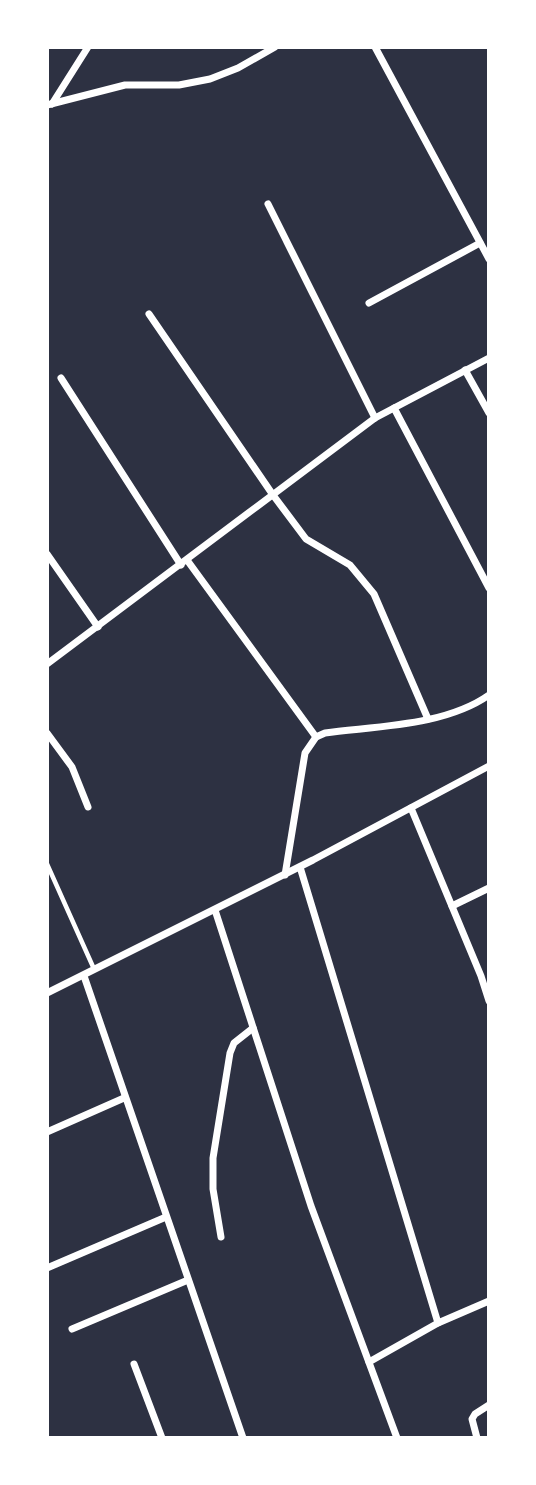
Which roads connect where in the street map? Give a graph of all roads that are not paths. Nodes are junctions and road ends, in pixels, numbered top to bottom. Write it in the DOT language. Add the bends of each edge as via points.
graph roads {
  1 [pos="88,47"];
  2 [pos="275,47"];
  3 [pos="375,47"];
  4 [pos="50,105"];
  5 [pos="268,204"];
  6 [pos="480,243"];
  7 [pos="489,259"];
  8 [pos="369,303"];
  9 [pos="149,314"];
  10 [pos="489,358"];
  11 [pos="465,370"];
  12 [pos="61,378"];
  13 [pos="394,408"];
  14 [pos="489,413"];
  15 [pos="375,418"];
  16 [pos="273,495"];
  17 [pos="47,554"];
  18 [pos="184,563"];
  19 [pos="489,588"];
  20 [pos="98,627"];
  21 [pos="47,664"];
  22 [pos="489,695"];
  23 [pos="428,719"];
  24 [pos="47,733"];
  25 [pos="316,737"];
  26 [pos="489,766"];
  27 [pos="88,807"];
  28 [pos="411,808"];
  29 [pos="47,864"];
  30 [pos="300,867"];
  31 [pos="285,875"];
  32 [pos="489,888"];
  33 [pos="452,906"];
  34 [pos="215,910"];
  35 [pos="94,969"];
  36 [pos="83,976"];
  37 [pos="47,993"];
  38 [pos="489,1001"];
  39 [pos="253,1028"];
  40 [pos="124,1098"];
  41 [pos="47,1132"];
  42 [pos="166,1217"];
  43 [pos="221,1237"];
  44 [pos="47,1268"];
  45 [pos="188,1280"];
  46 [pos="489,1301"];
  47 [pos="438,1323"];
  48 [pos="72,1329"];
  49 [pos="369,1362"];
  50 [pos="134,1364"];
  51 [pos="489,1405"];
  52 [pos="162,1438"];
  53 [pos="243,1438"];
  54 [pos="397,1438"];
  55 [pos="477,1438"];
  1 -- 4 [label="street"];
  2 -- 4 [label="street" via="210,79 179,85 125,85"];
  3 -- 6 [label="street"];
  5 -- 15 [label="street"];
  6 -- 7 [label="street"];
  6 -- 8 [label="street"];
  9 -- 16 [label="street"];
  10 -- 11 [label="street"];
  11 -- 13 [label="street"];
  11 -- 14 [label="street"];
  12 -- 18 [label="street"];
  13 -- 15 [label="street"];
  13 -- 19 [label="street"];
  15 -- 16 [label="street"];
  16 -- 18 [label="street"];
  16 -- 23 [label="street" via="306,539 349,565 374,594"];
  17 -- 20 [label="street"];
  18 -- 20 [label="street"];
  18 -- 25 [label="street"];
  20 -- 21 [label="street"];
  22 -- 23 [label="street" via="474,706"];
  23 -- 25 [label="street"];
  24 -- 27 [label="street" via="72,767"];
  25 -- 31 [label="street" via="305,752"];
  26 -- 28 [label="street"];
  28 -- 30 [label="street"];
  28 -- 33 [label="street"];
  29 -- 35 [label="lane"];
  30 -- 31 [label="street"];
  30 -- 47 [label="street"];
  31 -- 34 [label="street"];
  32 -- 33 [label="street"];
  33 -- 38 [label="street"];
  34 -- 35 [label="street"];
  34 -- 39 [label="street"];
  35 -- 36 [label="street"];
  36 -- 37 [label="street"];
  36 -- 40 [label="street"];
  39 -- 43 [label="street" via="234,1043 230,1053 213,1158"];
  39 -- 49 [label="street" via="311,1206"];
  40 -- 41 [label="street"];
  40 -- 42 [label="street"];
  42 -- 44 [label="street"];
  42 -- 45 [label="street"];
  45 -- 48 [label="street"];
  45 -- 53 [label="street"];
  46 -- 47 [label="street"];
  47 -- 49 [label="street"];
  49 -- 54 [label="street"];
  50 -- 52 [label="street"];
  51 -- 55 [label="street" via="472,1419"];
}
